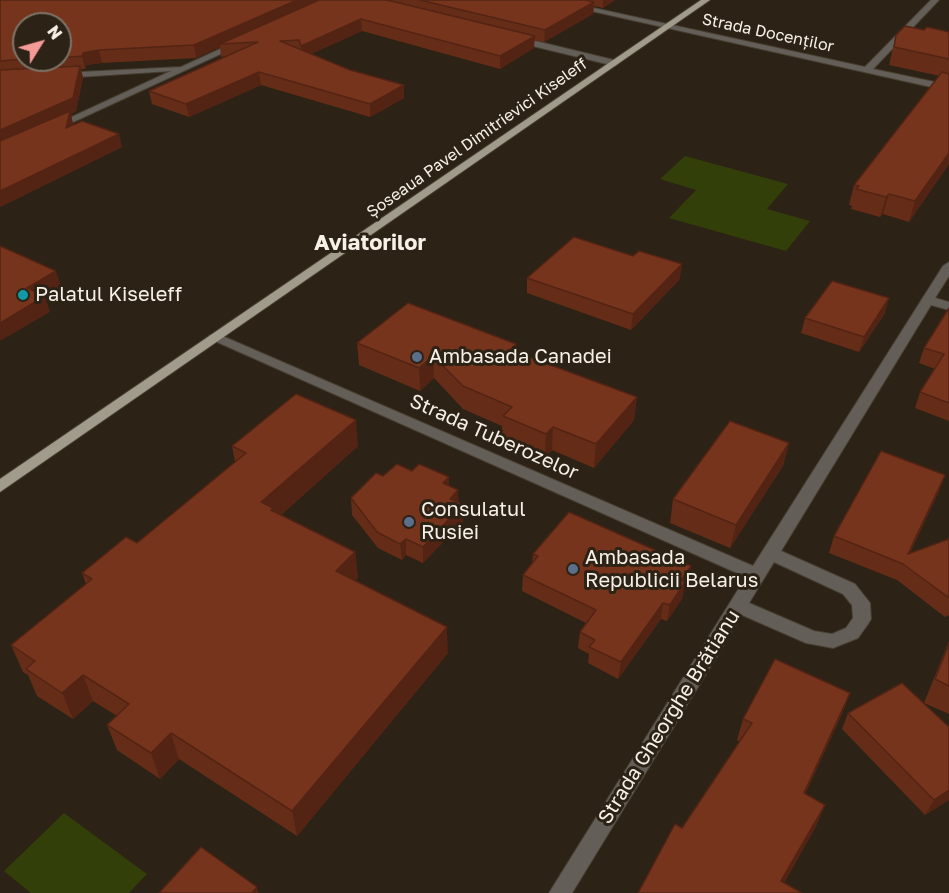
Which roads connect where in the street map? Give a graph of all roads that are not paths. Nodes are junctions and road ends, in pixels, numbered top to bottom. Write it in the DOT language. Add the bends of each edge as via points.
graph roads {
  1 [pos="546,0"];
  2 [pos="706,0"];
  3 [pos="935,0"];
  4 [pos="668,26"];
  5 [pos="272,29"];
  6 [pos="504,36"];
  7 [pos="615,63"];
  8 [pos="186,68"];
  9 [pos="867,70"];
  10 [pos="46,75"];
  11 [pos="949,88"];
  12 [pos="41,133"];
  13 [pos="949,266"];
  14 [pos="928,300"];
  15 [pos="949,306"];
  16 [pos="215,338"];
  17 [pos="0,487"];
  18 [pos="771,553"];
  19 [pos="757,575"];
  20 [pos="738,606"];
  21 [pos="560,893"];
  1 -- 4 [label="street, Strada Docenților"];
  2 -- 4 [label="main road, Șoseaua Pavel Dimitrievici Kiseleff"];
  3 -- 9 [label="street"];
  4 -- 7 [label="main road, Șoseaua Pavel Dimitrievici Kiseleff"];
  4 -- 9 [label="street, Strada Docenților"];
  5 -- 8 [label="street"];
  6 -- 7 [label="street"];
  7 -- 16 [label="main road, Șoseaua Pavel Dimitrievici Kiseleff"];
  8 -- 10 [label="street"];
  8 -- 12 [label="street"];
  9 -- 11 [label="street, Strada Docenților"];
  13 -- 14 [label="street, Strada Gheorghe Brătianu"];
  14 -- 15 [label="street"];
  14 -- 18 [label="street, Strada Gheorghe Brătianu"];
  16 -- 17 [label="main road, Șoseaua Pavel Dimitrievici Kiseleff"];
  16 -- 19 [label="street, Strada Tuberozelor"];
  18 -- 19 [label="street, Strada Gheorghe Brătianu"];
  18 -- 20 [label="street" via="849,589 861,603 862,619 852,633 833,641 812,638"];
  19 -- 20 [label="street, Strada Gheorghe Brătianu"];
  20 -- 21 [label="street, Strada Gheorghe Brătianu"];
}
